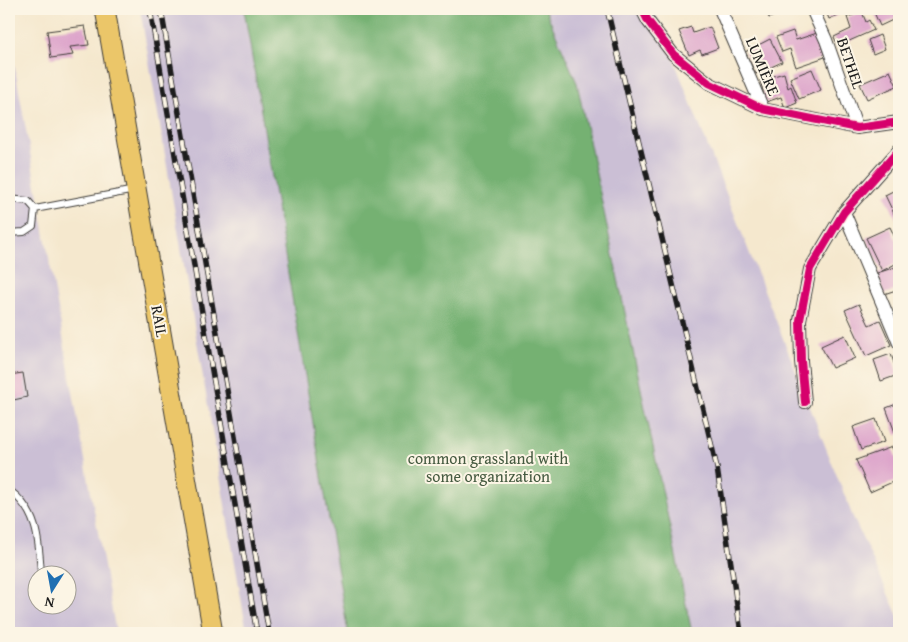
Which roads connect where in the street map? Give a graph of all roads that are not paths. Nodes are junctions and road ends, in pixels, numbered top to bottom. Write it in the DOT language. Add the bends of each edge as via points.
graph roads {
  1 [pos="105,9"];
  2 [pos="642,9"];
  3 [pos="720,9"];
  4 [pos="812,9"];
  5 [pos="763,109"];
  6 [pos="899,122"];
  7 [pos="857,128"];
  8 [pos="899,150"];
  9 [pos="137,190"];
  10 [pos="9,198"];
  11 [pos="36,209"];
  12 [pos="844,212"];
  13 [pos="9,233"];
  14 [pos="899,343"];
  15 [pos="805,402"];
  16 [pos="9,490"];
  17 [pos="40,564"];
  18 [pos="213,633"];
  1 -- 9 [label="main road, RAIL"];
  2 -- 5 [label="street" via="673,54 709,83"];
  3 -- 5 [label="street, LUMIÈRE"];
  4 -- 7 [label="street, BETHEL"];
  5 -- 7 [label="street"];
  6 -- 7 [label="street"];
  8 -- 12 [label="street"];
  9 -- 11 [label="lane"];
  9 -- 18 [label="main road, RAIL"];
  10 -- 11 [label="lane" via="28,201"];
  11 -- 13 [label="lane" via="33,226 24,232"];
  12 -- 14 [label="street"];
  12 -- 15 [label="street" via="810,268 800,320"];
  16 -- 17 [label="lane" via="34,517"];
}
